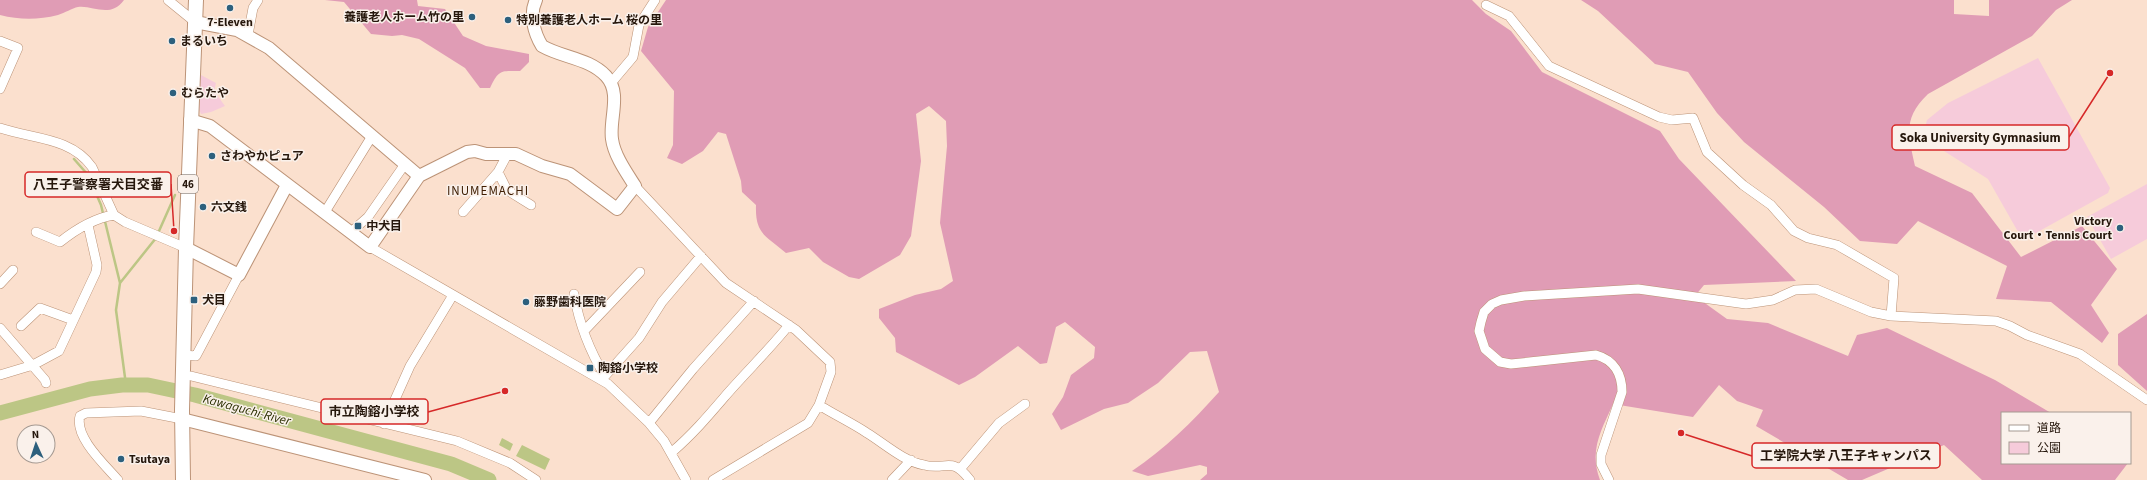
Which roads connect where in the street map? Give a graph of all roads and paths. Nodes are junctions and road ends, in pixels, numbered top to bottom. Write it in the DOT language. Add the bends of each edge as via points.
graph roads {
  1 [pos="168,0"];
  2 [pos="196,0"];
  3 [pos="258,0"];
  4 [pos="536,0"];
  5 [pos="655,0"];
  6 [pos="1486,5"];
  7 [pos="196,22"];
  8 [pos="248,35"];
  9 [pos="0,41"];
  10 [pos="611,83"];
  11 [pos="0,89"];
  12 [pos="190,120"];
  13 [pos="0,128"];
  14 [pos="372,136"];
  15 [pos="507,155"];
  16 [pos="405,164"];
  17 [pos="498,172"];
  18 [pos="419,176"];
  19 [pos="288,185"];
  20 [pos="635,186"];
  21 [pos="531,205"];
  22 [pos="325,212"];
  23 [pos="463,212"];
  24 [pos="108,216"];
  25 [pos="88,225"];
  26 [pos="36,232"];
  27 [pos="351,232"];
  28 [pos="370,247"];
  29 [pos="186,248"];
  30 [pos="701,256"];
  31 [pos="13,270"];
  32 [pos="635,274"];
  33 [pos="239,275"];
  34 [pos="0,284"];
  35 [pos="574,294"];
  36 [pos="453,295"];
  37 [pos="754,301"];
  38 [pos="1891,316"];
  39 [pos="73,320"];
  40 [pos="21,326"];
  41 [pos="789,326"];
  42 [pos="0,328"];
  43 [pos="584,331"];
  44 [pos="184,355"];
  45 [pos="33,365"];
  46 [pos="0,375"];
  47 [pos="187,378"];
  48 [pos="603,378"];
  49 [pos="46,383"];
  50 [pos="2147,400"];
  51 [pos="1025,404"];
  52 [pos="819,405"];
  53 [pos="182,414"];
  54 [pos="834,415"];
  55 [pos="649,423"];
  56 [pos="808,423"];
  57 [pos="384,424"];
  58 [pos="672,452"];
  59 [pos="911,460"];
  60 [pos="961,468"];
  61 [pos="118,480"];
  62 [pos="183,480"];
  63 [pos="425,480"];
  64 [pos="536,480"];
  65 [pos="686,480"];
  66 [pos="713,480"];
  67 [pos="892,480"];
  68 [pos="970,480"];
  69 [pos="1609,480"];
  1 -- 7 [label="street"];
  2 -- 7 [label="main road, 46"];
  3 -- 8 [label="street" via="253,8"];
  4 -- 10 [label="main road" via="534,28 542,46 590,64"];
  5 -- 10 [label="street" via="640,25 633,57"];
  6 -- 38 [label="street" via="1509,16 1549,66 1659,117 1672,120 1693,118 1707,152 1743,185 1771,205 1794,230 1808,238 1837,245 1894,278"];
  7 -- 8 [label="main road" via="224,26"];
  7 -- 12 [label="main road, 46"];
  8 -- 14 [label="main road" via="269,48"];
  9 -- 11 [label="street" via="18,48"];
  10 -- 20 [label="main road" via="614,93 611,133 613,145"];
  12 -- 19 [label="main road" via="210,126"];
  12 -- 29 [label="main road, 46"];
  13 -- 24 [label="street" via="55,142 80,154 92,167"];
  14 -- 16 [label="main road"];
  14 -- 22 [label="street"];
  15 -- 17 [label="street"];
  15 -- 18 [label="main road" via="467,152"];
  15 -- 20 [label="main road" via="522,155 542,166 570,174 617,209"];
  16 -- 18 [label="main road"];
  16 -- 27 [label="street" via="368,217"];
  17 -- 21 [label="street" via="507,190"];
  17 -- 23 [label="street"];
  18 -- 28 [label="main road"];
  19 -- 22 [label="main road"];
  19 -- 33 [label="main road"];
  20 -- 30 [label="street"];
  22 -- 27 [label="main road"];
  24 -- 25 [label="street"];
  24 -- 29 [label="street"];
  25 -- 26 [label="street" via="72,232 60,242"];
  25 -- 39 [label="street" via="97,265 96,272"];
  27 -- 28 [label="main road"];
  28 -- 36 [label="street"];
  29 -- 33 [label="main road"];
  29 -- 44 [label="main road, 46"];
  30 -- 37 [label="street" via="726,283"];
  30 -- 48 [label="street" via="662,302 639,338"];
  31 -- 34 [label="street"];
  32 -- 43 [label="street"];
  33 -- 44 [label="street" via="196,356"];
  35 -- 43 [label="street" via="578,317"];
  36 -- 48 [label="street"];
  36 -- 57 [label="street" via="410,366"];
  37 -- 41 [label="street"];
  37 -- 55 [label="street"];
  38 -- 50 [label="street" via="1996,321 2027,336 2080,354"];
  38 -- 69 [label="street" via="1857,308 1816,289 1795,290 1773,300 1746,304 1638,289 1524,296 1492,304 1484,312 1479,331 1485,349 1500,362 1511,364 1596,355 1611,362 1618,372 1622,392 1601,455 1601,464"];
  39 -- 40 [label="street" via="40,308"];
  39 -- 45 [label="street" via="59,350"];
  41 -- 52 [label="street" via="830,362 831,372"];
  41 -- 58 [label="street" via="696,431"];
  42 -- 45 [label="street"];
  43 -- 48 [label="street"];
  44 -- 47 [label="main road, 46"];
  45 -- 46 [label="street"];
  45 -- 49 [label="street"];
  47 -- 53 [label="main road, 46"];
  47 -- 57 [label="street"];
  48 -- 55 [label="street"];
  51 -- 60 [label="street" via="999,423"];
  52 -- 54 [label="street"];
  52 -- 56 [label="street"];
  53 -- 61 [label="street" via="141,411 78,413 84,439"];
  53 -- 62 [label="main road, 46"];
  53 -- 63 [label="main road"];
  54 -- 56 [label="street" via="819,416"];
  54 -- 59 [label="street"];
  55 -- 58 [label="street"];
  56 -- 66 [label="street"];
  57 -- 64 [label="street" via="457,441 510,463"];
  58 -- 65 [label="street"];
  59 -- 60 [label="street" via="924,466 954,465"];
  59 -- 67 [label="street"];
  60 -- 68 [label="street"];
}
